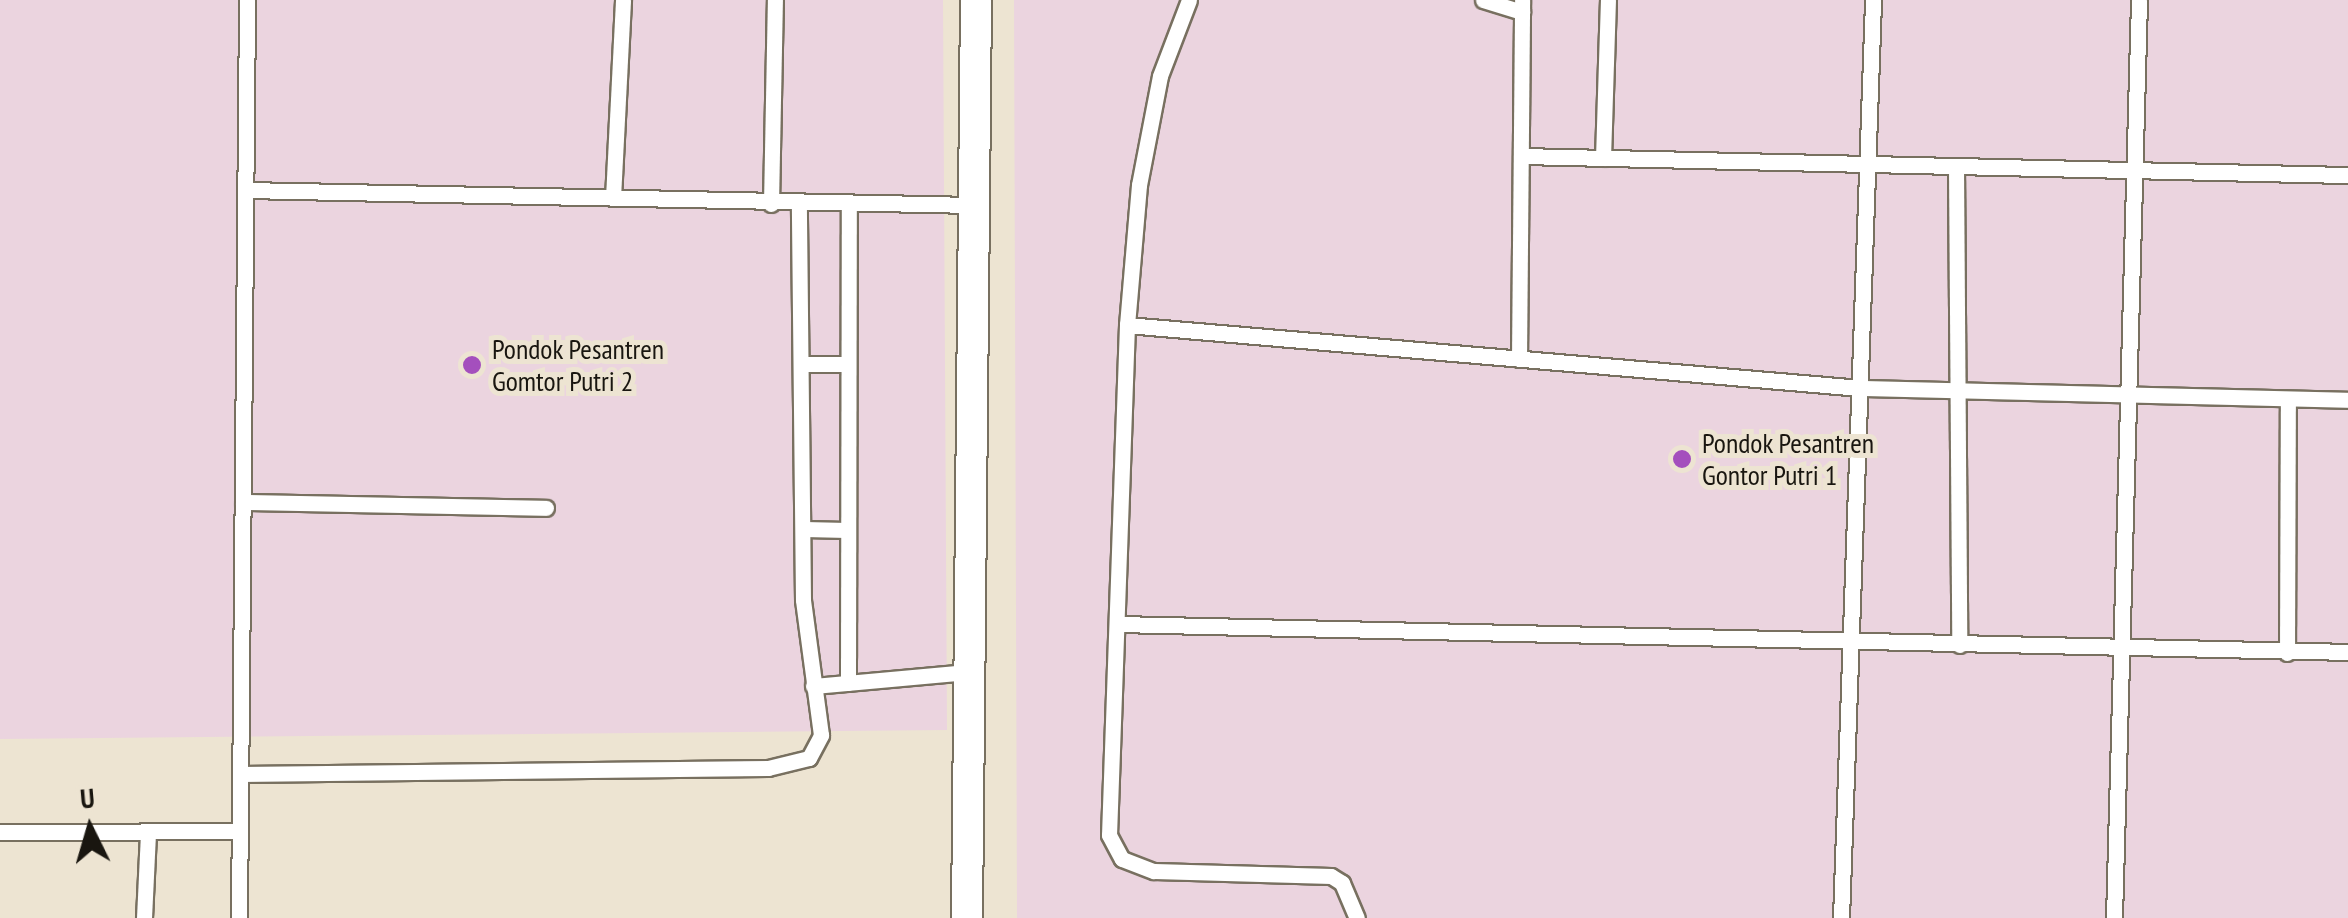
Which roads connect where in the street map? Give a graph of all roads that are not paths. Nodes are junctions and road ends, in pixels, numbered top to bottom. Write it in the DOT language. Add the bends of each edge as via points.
graph roads {
  1 [pos="247,0"];
  2 [pos="623,0"];
  3 [pos="776,0"];
  4 [pos="976,0"];
  5 [pos="1189,0"];
  6 [pos="1484,0"];
  7 [pos="1608,0"];
  8 [pos="1873,0"];
  9 [pos="2139,0"];
  10 [pos="1522,6"];
  11 [pos="1521,156"];
  12 [pos="1602,158"];
  13 [pos="1867,164"];
  14 [pos="1956,166"];
  15 [pos="2133,170"];
  16 [pos="2348,175"];
  17 [pos="245,190"];
  18 [pos="614,198"];
  19 [pos="771,204"];
  20 [pos="799,204"];
  21 [pos="849,204"];
  22 [pos="971,205"];
  23 [pos="1128,325"];
  24 [pos="1519,358"];
  25 [pos="801,364"];
  26 [pos="848,364"];
  27 [pos="1861,388"];
  28 [pos="1957,390"];
  29 [pos="2128,394"];
  30 [pos="2288,399"];
  31 [pos="2348,400"];
  32 [pos="242,502"];
  33 [pos="546,508"];
  34 [pos="804,529"];
  35 [pos="847,530"];
  36 [pos="1117,624"];
  37 [pos="1854,642"];
  38 [pos="1959,644"];
  39 [pos="2121,648"];
  40 [pos="2348,652"];
  41 [pos="2287,653"];
  42 [pos="968,672"];
  43 [pos="848,683"];
  44 [pos="814,686"];
  45 [pos="240,774"];
  46 [pos="240,831"];
  47 [pos="0,832"];
  48 [pos="148,832"];
  49 [pos="144,918"];
  50 [pos="239,918"];
  51 [pos="966,918"];
  52 [pos="1357,918"];
  53 [pos="1842,918"];
  54 [pos="2114,918"];
  1 -- 17 [label="lane"];
  2 -- 18 [label="lane"];
  3 -- 19 [label="lane"];
  4 -- 22 [label="street"];
  5 -- 23 [label="lane" via="1160,76 1138,185"];
  6 -- 10 [label="lane"];
  7 -- 12 [label="lane"];
  8 -- 13 [label="lane"];
  9 -- 15 [label="lane"];
  10 -- 11 [label="lane"];
  11 -- 12 [label="lane"];
  11 -- 24 [label="lane"];
  12 -- 13 [label="lane"];
  13 -- 14 [label="lane"];
  13 -- 27 [label="lane"];
  14 -- 15 [label="lane"];
  14 -- 28 [label="lane"];
  15 -- 16 [label="lane"];
  15 -- 29 [label="lane"];
  17 -- 18 [label="lane"];
  17 -- 32 [label="lane"];
  18 -- 19 [label="lane"];
  19 -- 20 [label="lane"];
  20 -- 21 [label="lane"];
  20 -- 25 [label="lane"];
  21 -- 22 [label="lane"];
  21 -- 26 [label="lane"];
  22 -- 42 [label="street"];
  23 -- 24 [label="lane"];
  23 -- 36 [label="lane"];
  24 -- 27 [label="lane"];
  25 -- 26 [label="lane"];
  25 -- 34 [label="lane"];
  26 -- 35 [label="lane"];
  27 -- 28 [label="lane"];
  27 -- 37 [label="lane"];
  28 -- 29 [label="lane"];
  28 -- 38 [label="lane"];
  29 -- 30 [label="lane"];
  29 -- 39 [label="lane"];
  30 -- 31 [label="lane"];
  30 -- 41 [label="lane"];
  32 -- 33 [label="lane"];
  32 -- 45 [label="lane"];
  34 -- 35 [label="lane"];
  34 -- 44 [label="lane" via="803,600"];
  35 -- 43 [label="lane"];
  36 -- 37 [label="lane"];
  36 -- 52 [label="lane" via="1107,822 1116,853 1154,871 1331,876 1342,883"];
  37 -- 38 [label="lane"];
  37 -- 53 [label="lane"];
  38 -- 39 [label="lane"];
  39 -- 41 [label="lane"];
  39 -- 54 [label="lane"];
  40 -- 41 [label="lane"];
  42 -- 43 [label="lane"];
  42 -- 51 [label="street"];
  43 -- 44 [label="lane"];
  44 -- 45 [label="lane" via="821,735 815,751 801,762 768,768"];
  45 -- 46 [label="lane"];
  46 -- 48 [label="lane"];
  46 -- 50 [label="lane"];
  47 -- 48 [label="lane"];
  48 -- 49 [label="lane"];
}
